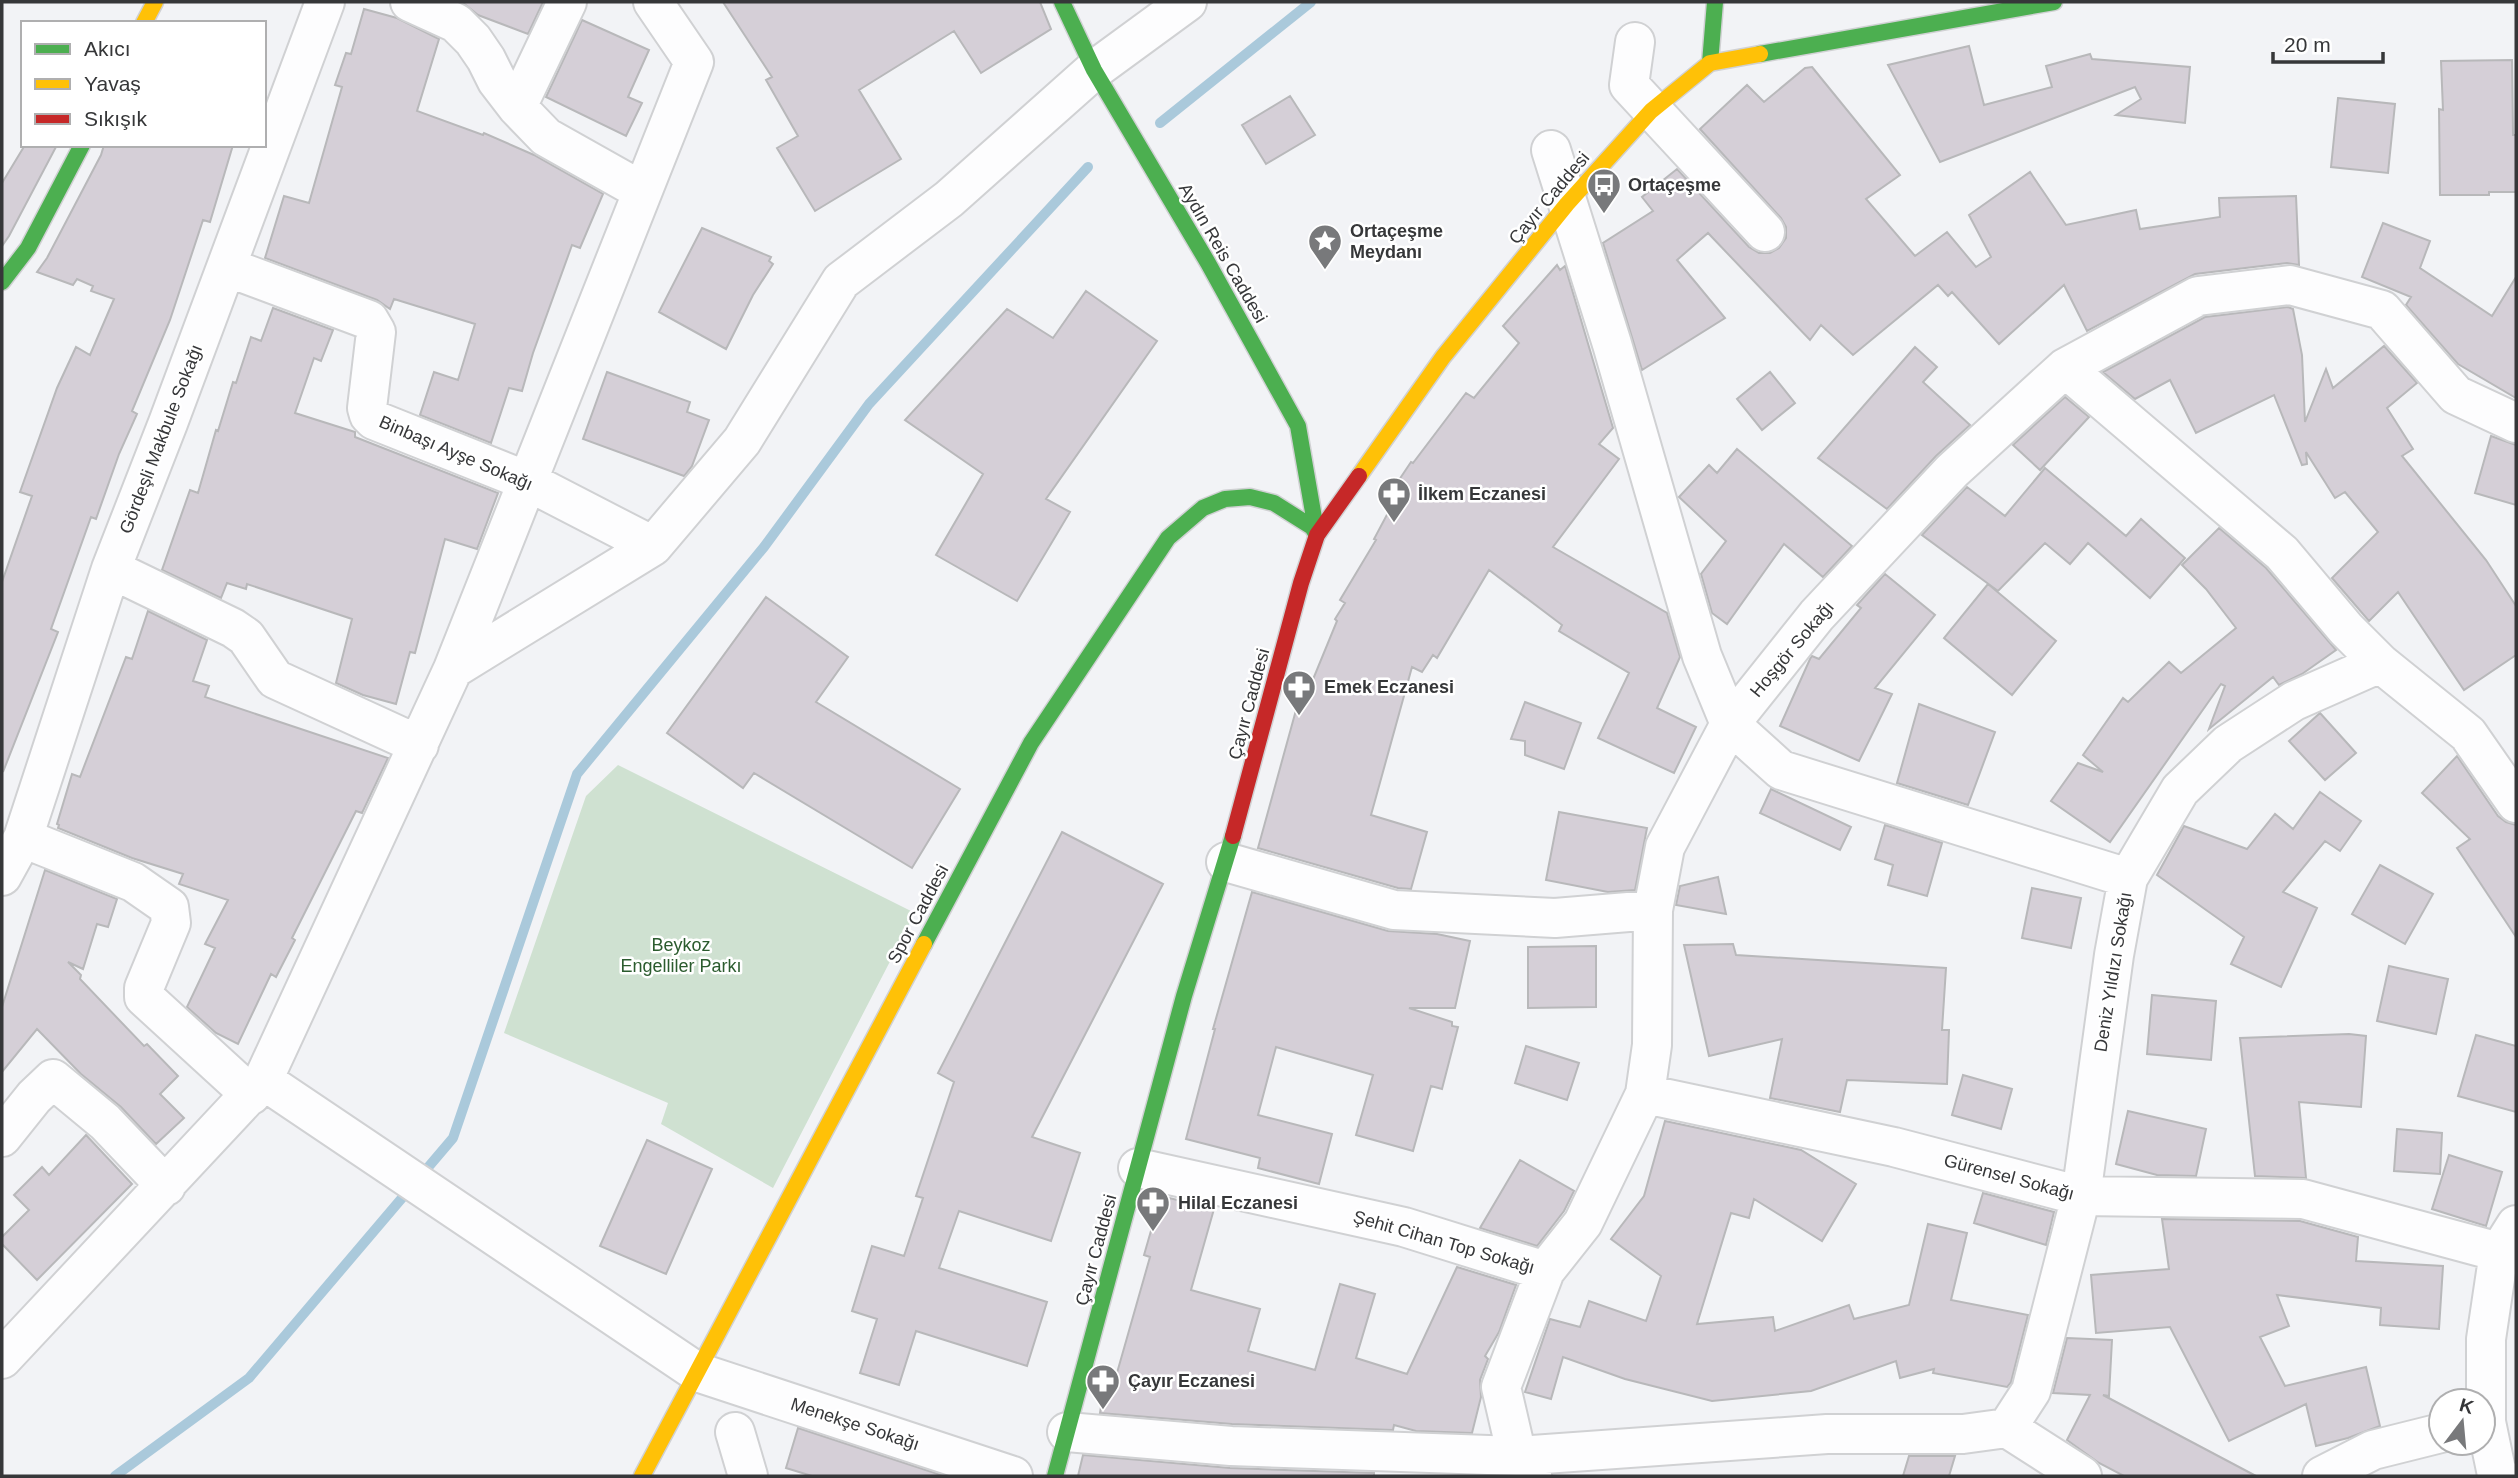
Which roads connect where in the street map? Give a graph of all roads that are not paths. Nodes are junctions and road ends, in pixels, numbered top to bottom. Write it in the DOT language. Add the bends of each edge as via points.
graph roads {
  1 [pos="155,2"];
  2 [pos="325,2"];
  3 [pos="410,2"];
  4 [pos="568,2"];
  5 [pos="653,2"];
  6 [pos="1062,2"];
  7 [pos="1187,2"];
  8 [pos="1715,2"];
  9 [pos="2054,2"];
  10 [pos="146,21"];
  11 [pos="1635,42"];
  12 [pos="1710,63"];
  13 [pos="1094,70"];
  14 [pos="517,107"];
  15 [pos="1651,111"];
  16 [pos="81,147"];
  17 [pos="1552,150"];
  18 [pos="642,191"];
  19 [pos="1567,204"];
  20 [pos="1765,232"];
  21 [pos="227,267"];
  22 [pos="2,282"];
  23 [pos="2065,368"];
  24 [pos="2516,423"];
  25 [pos="527,481"];
  26 [pos="1318,535"];
  27 [pos="653,546"];
  28 [pos="111,569"];
  29 [pos="2380,663"];
  30 [pos="453,669"];
  31 [pos="1730,724"];
  32 [pos="419,745"];
  33 [pos="2516,803"];
  34 [pos="23,838"];
  35 [pos="1226,862"];
  36 [pos="2,876"];
  37 [pos="2128,878"];
  38 [pos="1653,910"];
  39 [pos="257,1088"];
  40 [pos="1645,1094"];
  41 [pos="2,1137"];
  42 [pos="1138,1168"];
  43 [pos="166,1186"];
  44 [pos="2081,1196"];
  45 [pos="2508,1239"];
  46 [pos="1545,1271"];
  47 [pos="2,1359"];
  48 [pos="697,1372"];
  49 [pos="2485,1387"];
  50 [pos="2007,1428"];
  51 [pos="1067,1432"];
  52 [pos="735,1433"];
  53 [pos="2427,1437"];
  54 [pos="2493,1457"];
  55 [pos="1231,1461"];
  56 [pos="1526,1466"];
  57 [pos="642,1476"];
  58 [pos="748,1476"];
  59 [pos="1013,1476"];
  60 [pos="1055,1476"];
  61 [pos="2082,1476"];
  62 [pos="2322,1476"];
  63 [pos="2500,1476"];
  1 -- 10 [label="street"];
  2 -- 21 [label="street, Gördeşli Makbule Sokağı"];
  3 -- 14 [label="street" via="456,23 473,40"];
  4 -- 14 [label="street"];
  5 -- 18 [label="street" via="694,62"];
  6 -- 13 [label="street, Aydın Reis Caddesi"];
  7 -- 13 [label="street"];
  8 -- 12 [label="street"];
  9 -- 12 [label="street"];
  11 -- 15 [label="street" via="1629,85"];
  12 -- 15 [label="street, Çayır Caddesi"];
  13 -- 26 [label="street, Aydın Reis Caddesi" via="1298,426"];
  13 -- 27 [label="street" via="948,199 841,281 742,441"];
  14 -- 18 [label="street" via="546,137"];
  15 -- 19 [label="street, Çayır Caddesi"];
  15 -- 20 [label="street"];
  16 -- 22 [label="street" via="28,248"];
  17 -- 19 [label="street"];
  18 -- 25 [label="street"];
  19 -- 26 [label="street, Çayır Caddesi" via="1443,357"];
  19 -- 31 [label="street" via="1702,656"];
  21 -- 25 [label="street, Binbaşı Ayşe Sokağı" via="369,320 376,332 369,415"];
  21 -- 28 [label="street, Gördeşli Makbule Sokağı"];
  23 -- 24 [label="street, Hoşgör Sokağı" via="2198,296 2290,285 2382,310 2456,395"];
  23 -- 29 [label="street" via="2282,553"];
  23 -- 31 [label="street, Hoşgör Sokağı" via="1943,481 1817,615"];
  25 -- 27 [label="street, Binbaşı Ayşe Sokağı"];
  25 -- 30 [label="street"];
  26 -- 35 [label="street, Çayır Caddesi"];
  26 -- 48 [label="street, Spor Caddesi" via="1274,503 1250,497 1226,499 1203,508 1168,538 1031,743"];
  27 -- 30 [label="street"];
  28 -- 32 [label="street" via="233,628 246,637 275,679"];
  28 -- 34 [label="street, Gördeşli Makbule Sokağı"];
  29 -- 33 [label="street" via="2468,734"];
  29 -- 37 [label="street, Deniz Yıldızı Sokağı" via="2294,701 2228,744 2180,790"];
  30 -- 32 [label="street"];
  31 -- 37 [label="street" via="1781,770"];
  31 -- 38 [label="street, Hoşgör Sokağı" via="1665,847"];
  32 -- 39 [label="street"];
  34 -- 36 [label="street, Gördeşli Makbule Sokağı"];
  34 -- 39 [label="street, Menekşe Sokağı" via="133,882 169,907 171,923 144,997"];
  35 -- 38 [label="street" via="1394,910 1555,918"];
  35 -- 42 [label="street, Çayır Caddesi"];
  37 -- 44 [label="street, Deniz Yıldızı Sokağı"];
  38 -- 40 [label="street, Hoşgör Sokağı" via="1652,1045"];
  39 -- 43 [label="street"];
  39 -- 48 [label="street, Menekşe Sokağı" via="372,1154"];
  40 -- 44 [label="street, Gürensel Sokağı" via="1894,1147"];
  40 -- 46 [label="street, Hoşgör Sokağı" via="1583,1223"];
  41 -- 43 [label="street" via="53,1079 105,1122"];
  42 -- 46 [label="street, Şehit Cihan Top Sokağı" via="1404,1227"];
  42 -- 51 [label="street, Çayır Caddesi"];
  43 -- 47 [label="street"];
  44 -- 45 [label="street, Gürensel Sokağı" via="2303,1199"];
  44 -- 50 [label="street, Deniz Yıldızı Sokağı" via="2031,1391"];
  45 -- 49 [label="street" via="2486,1339"];
  46 -- 56 [label="street, Hoşgör Sokağı" via="1500,1387"];
  48 -- 57 [label="street, Spor Caddesi"];
  48 -- 59 [label="street, Menekşe Sokağı"];
  50 -- 56 [label="street" via="1963,1434 1827,1434"];
  50 -- 61 [label="street"];
  51 -- 55 [label="street"];
  51 -- 60 [label="street, Çayır Caddesi"];
  52 -- 58 [label="street"];
  53 -- 62 [label="street" via="2374,1450"];
  54 -- 63 [label="street"];
  55 -- 56 [label="street"];
}
